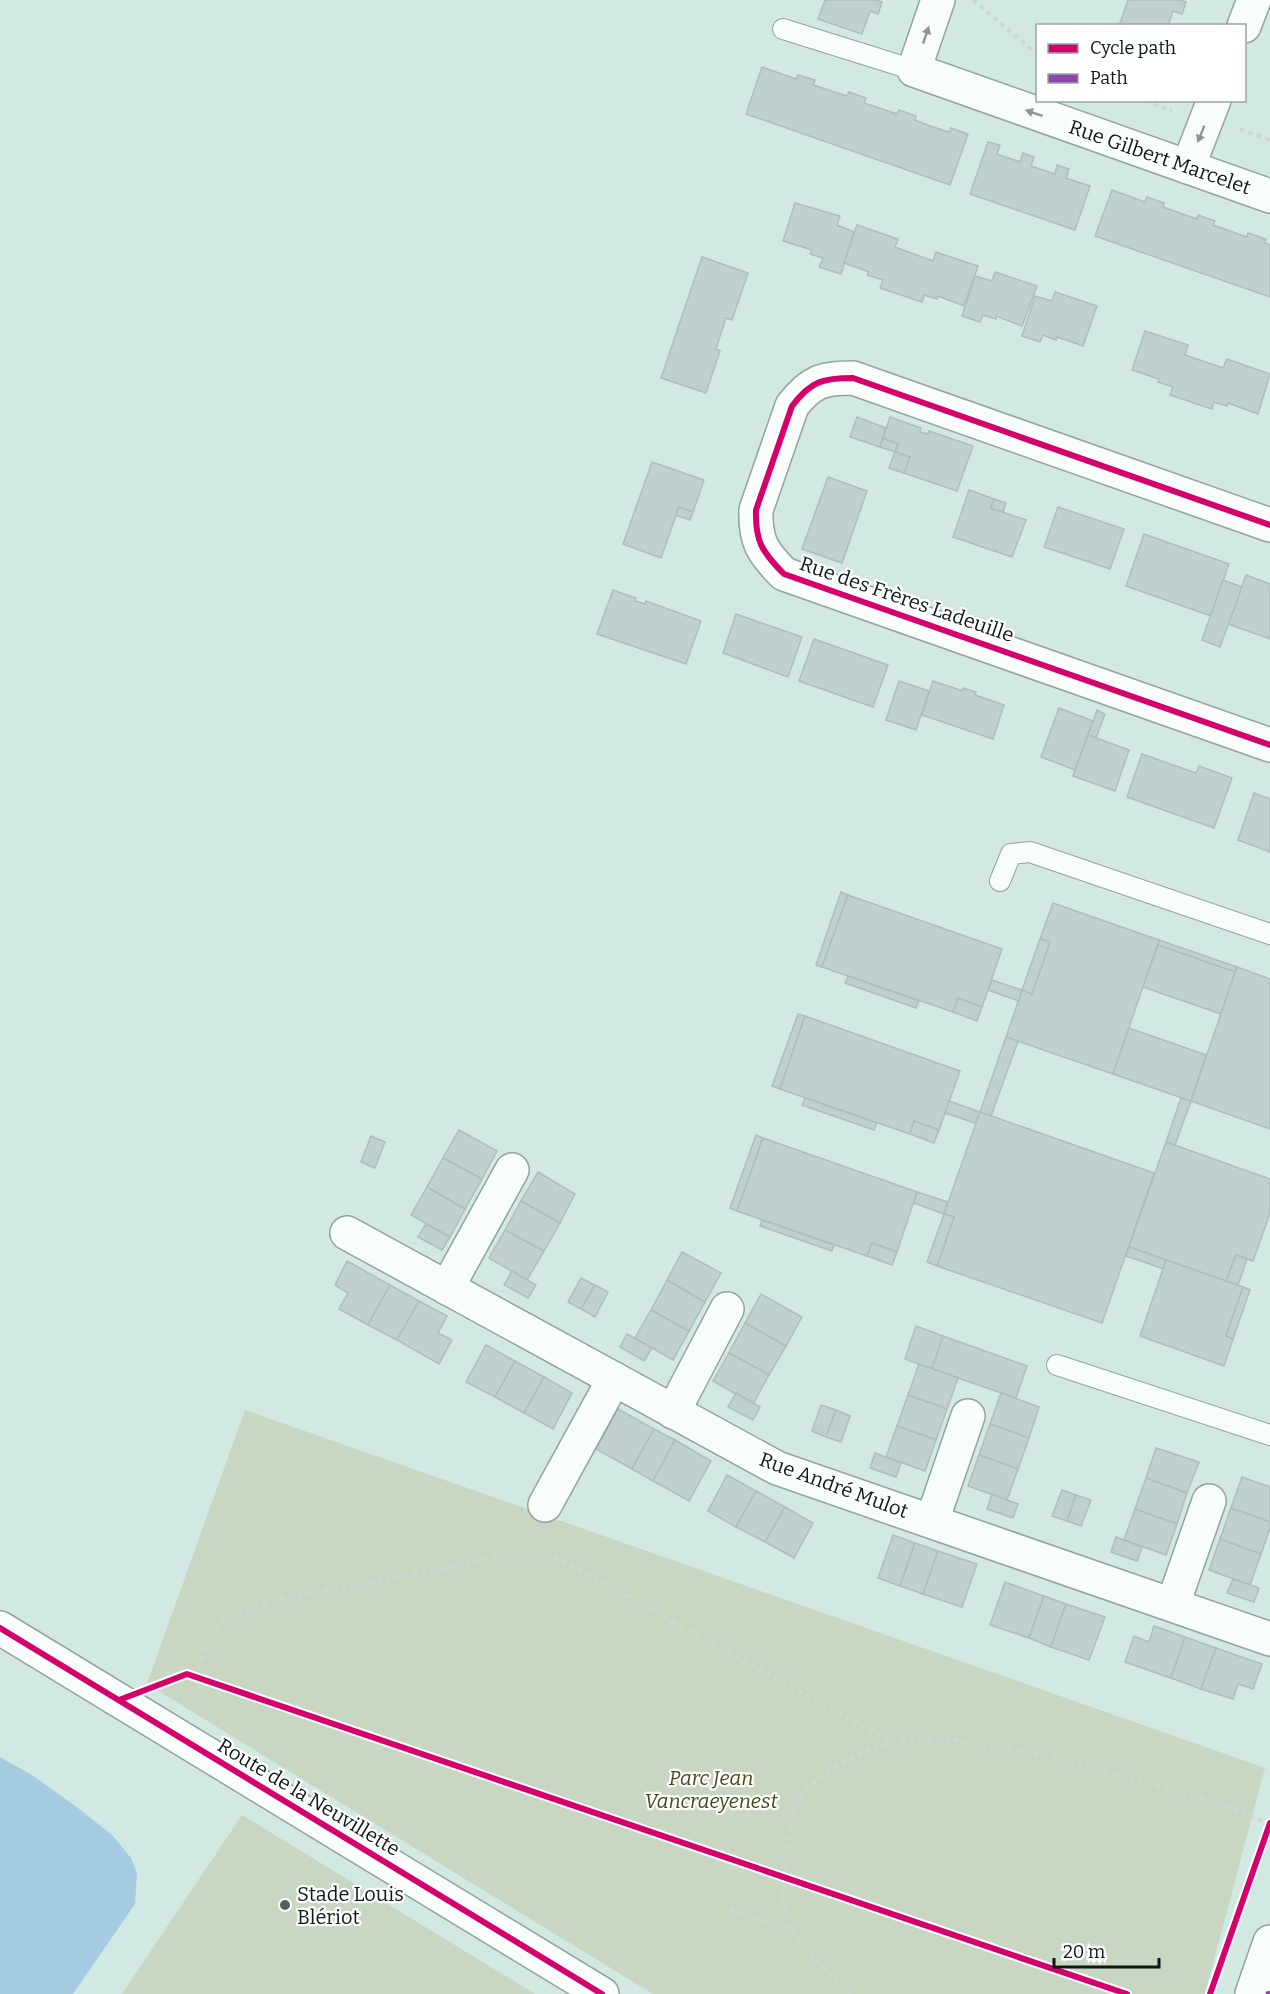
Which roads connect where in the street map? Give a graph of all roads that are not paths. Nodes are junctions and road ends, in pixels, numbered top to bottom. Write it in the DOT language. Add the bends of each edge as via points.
graph roads {
  1 [pos="938,0"];
  2 [pos="1254,0"];
  3 [pos="1245,24"];
  4 [pos="783,29"];
  5 [pos="914,70"];
  6 [pos="1213,102"];
  7 [pos="1188,167"];
  8 [pos="1270,196"];
  9 [pos="1270,525"];
  10 [pos="1270,745"];
  11 [pos="1000,881"];
  12 [pos="1270,934"];
  13 [pos="512,1170"];
  14 [pos="347,1233"];
  15 [pos="447,1288"];
  16 [pos="727,1309"];
  17 [pos="1057,1365"];
  18 [pos="614,1379"];
  19 [pos="673,1412"];
  20 [pos="968,1416"];
  21 [pos="1270,1435"];
  22 [pos="1209,1501"];
  23 [pos="544,1505"];
  24 [pos="932,1521"];
  25 [pos="1173,1604"];
  26 [pos="0,1628"];
  27 [pos="1270,1639"];
  28 [pos="1270,1942"];
  29 [pos="602,1994"];
  30 [pos="1252,1994"];
  5 -- 1 [label="street, one-way"];
  2 -- 3 [label="street"];
  4 -- 5 [label="lane"];
  7 -- 5 [label="street, Rue Gilbert Marcelet, one-way"];
  6 -- 7 [label="street, one-way"];
  7 -- 8 [label="street, Rue Gilbert Marcelet"];
  9 -- 10 [label="street, Rue des Frères Ladeuille" via="853,378 834,378 817,381 792,406 756,510 755,527 760,544 784,574"];
  11 -- 12 [label="lane" via="1011,854 1030,852"];
  13 -- 15 [label="street"];
  14 -- 15 [label="street, Rue André Mulot"];
  15 -- 18 [label="street, Rue André Mulot"];
  16 -- 19 [label="street"];
  17 -- 21 [label="lane"];
  18 -- 19 [label="street, Rue André Mulot"];
  18 -- 23 [label="street"];
  19 -- 24 [label="street, Rue André Mulot" via="777,1468"];
  20 -- 24 [label="street, Rue André Mulot"];
  22 -- 25 [label="street"];
  24 -- 25 [label="street, Rue André Mulot"];
  25 -- 27 [label="street, Rue André Mulot"];
  26 -- 29 [label="street, Route de la Neuvillette"];
  28 -- 30 [label="street"];
}
